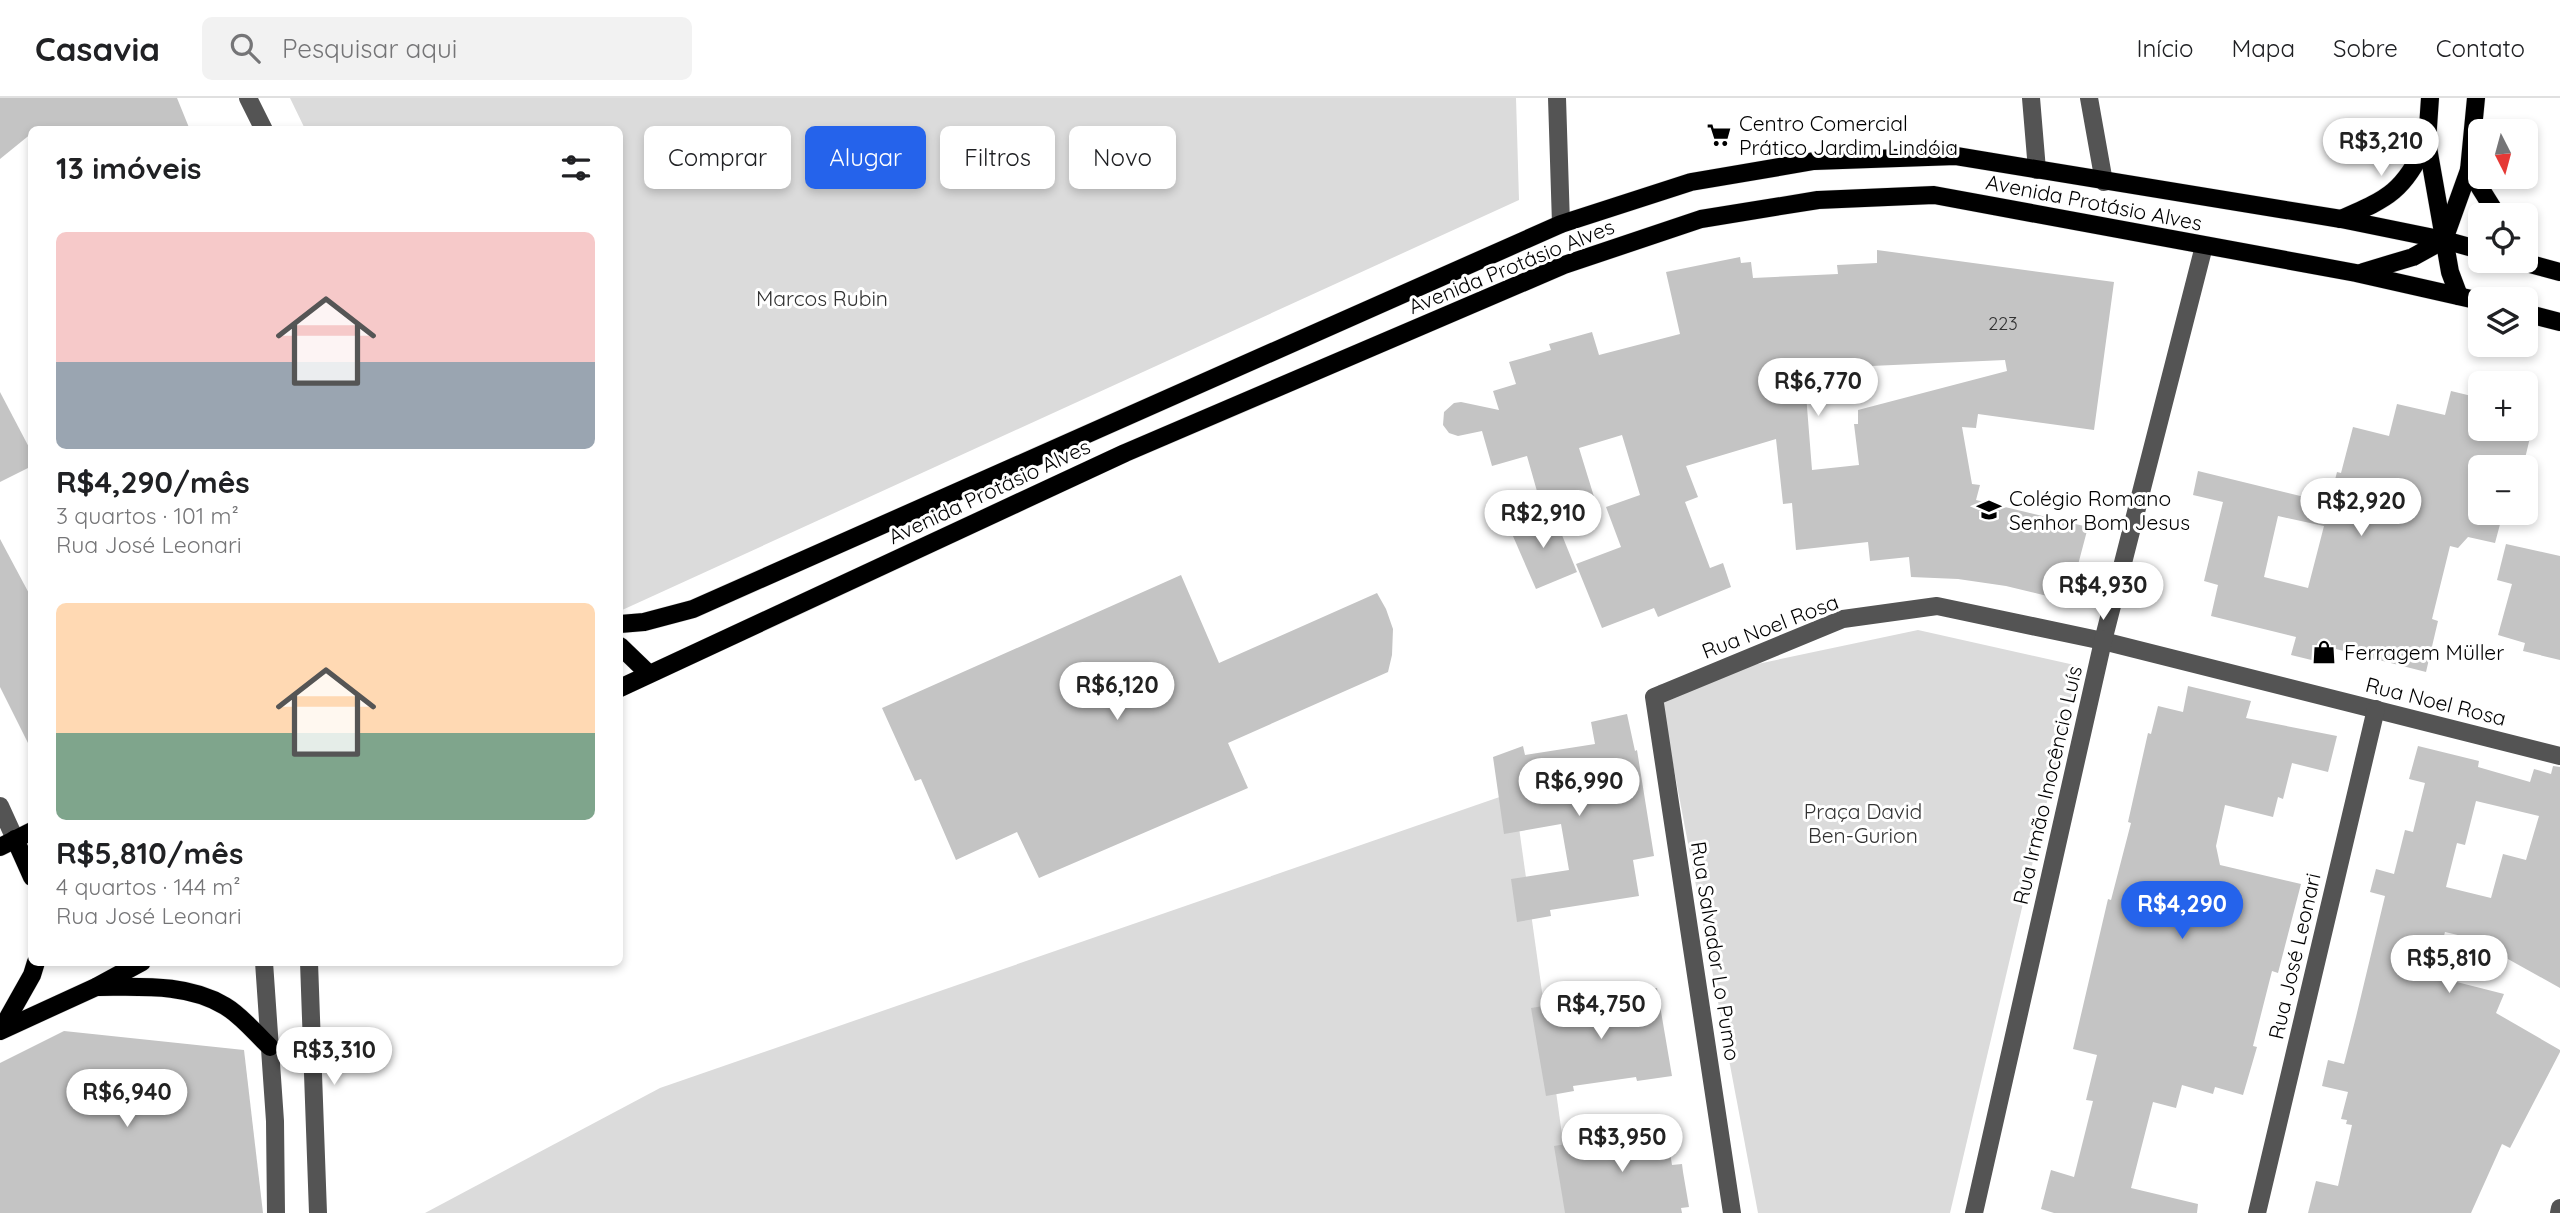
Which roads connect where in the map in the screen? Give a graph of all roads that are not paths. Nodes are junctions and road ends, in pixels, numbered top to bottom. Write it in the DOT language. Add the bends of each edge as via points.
graph roads {
  1 [pos="248,98"];
  2 [pos="1557,98"];
  3 [pos="2031,98"];
  4 [pos="2089,98"];
  5 [pos="2430,98"];
  6 [pos="2476,98"];
  7 [pos="2474,119"];
  8 [pos="262,126"];
  9 [pos="2427,142"];
  10 [pos="2037,170"];
  11 [pos="2468,173"];
  12 [pos="2104,182"];
  13 [pos="2341,219"];
  14 [pos="1561,224"];
  15 [pos="2444,240"];
  16 [pos="2204,246"];
  17 [pos="2468,247"];
  18 [pos="2538,266"];
  19 [pos="2560,272"];
  20 [pos="2356,273"];
  21 [pos="2459,296"];
  22 [pos="2468,298"];
  23 [pos="2538,316"];
  24 [pos="2560,321"];
  25 [pos="623,624"];
  26 [pos="2103,642"];
  27 [pos="623,649"];
  28 [pos="649,674"];
  29 [pos="623,687"];
  30 [pos="1654,697"];
  31 [pos="2376,709"];
  32 [pos="2560,757"];
  33 [pos="0,806"];
  34 [pos="16,839"];
  35 [pos="28,868"];
  36 [pos="35,966"];
  37 [pos="135,966"];
  38 [pos="264,966"];
  39 [pos="309,966"];
  40 [pos="96,987"];
  41 [pos="1,1030"];
  42 [pos="270,1047"];
  43 [pos="2560,1208"];
  44 [pos="276,1213"];
  45 [pos="318,1213"];
  46 [pos="1732,1213"];
  47 [pos="1974,1213"];
  48 [pos="2257,1213"];
  49 [pos="2559,1213"];
  1 -- 8 [label="street"];
  2 -- 14 [label="street"];
  3 -- 10 [label="street"];
  4 -- 12 [label="street"];
  5 -- 9 [label="main road"];
  6 -- 7 [label="main road"];
  9 -- 13 [label="main road" via="2397,190"];
  9 -- 15 [label="main road"];
  10 -- 12 [label="main road, Avenida Protásio Alves"];
  10 -- 14 [label="main road, Avenida Protásio Alves" via="1955,156 1814,161 1692,181"];
  11 -- 15 [label="main road"];
  12 -- 13 [label="main road, Avenida Protásio Alves"];
  13 -- 15 [label="main road, Avenida Protásio Alves"];
  14 -- 25 [label="main road, Avenida Protásio Alves" via="693,609"];
  15 -- 17 [label="main road, Avenida Protásio Alves"];
  15 -- 20 [label="main road" via="2413,257"];
  15 -- 21 [label="main road"];
  16 -- 20 [label="main road, Avenida Protásio Alves"];
  16 -- 26 [label="street, Rua Irmão Inocêncio Luís"];
  16 -- 28 [label="main road, Avenida Protásio Alves" via="1934,195 1818,200 1702,219 1564,265 1138,448"];
  18 -- 19 [label="main road"];
  20 -- 21 [label="main road, Avenida Protásio Alves"];
  21 -- 22 [label="main road, Avenida Protásio Alves"];
  23 -- 24 [label="main road"];
  26 -- 30 [label="street, Rua Noel Rosa" via="1937,606 1843,619"];
  26 -- 31 [label="street, Rua Noel Rosa"];
  26 -- 47 [label="street, Rua Irmão Inocêncio Luís"];
  27 -- 28 [label="main road"];
  28 -- 29 [label="main road, Avenida Protásio Alves"];
  30 -- 46 [label="street, Rua Salvador Lo Pumo"];
  31 -- 32 [label="street, Rua Noel Rosa"];
  31 -- 48 [label="street, Rua José Leonari"];
  33 -- 34 [label="street"];
  34 -- 35 [label="main road"];
  36 -- 41 [label="main road"];
  37 -- 40 [label="main road"];
  38 -- 42 [label="street"];
  39 -- 45 [label="street"];
  40 -- 41 [label="main road"];
  40 -- 42 [label="main road" via="169,988 203,995 227,1007"];
  42 -- 44 [label="street"];
  43 -- 49 [label="street"];
}
